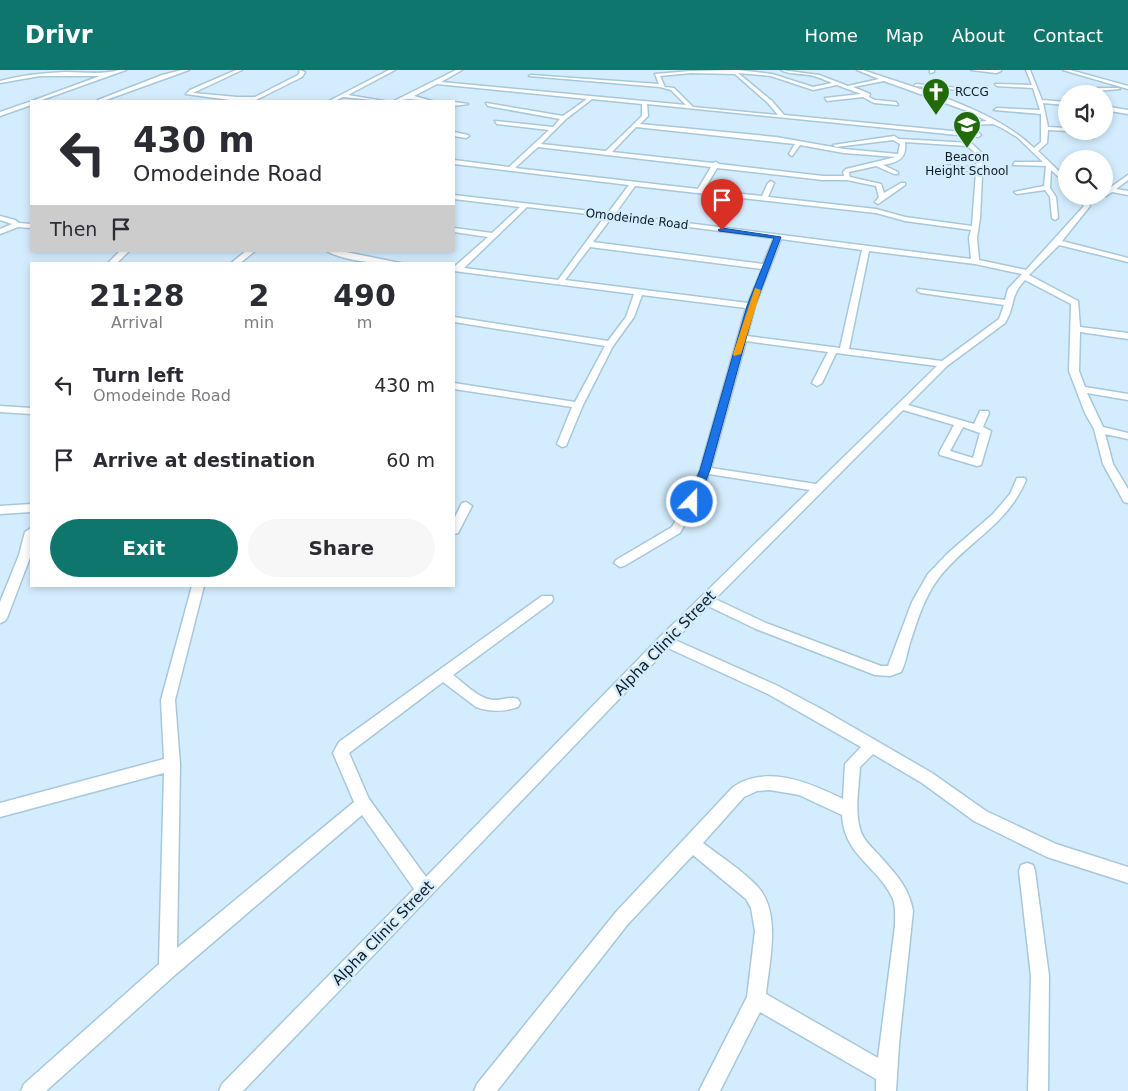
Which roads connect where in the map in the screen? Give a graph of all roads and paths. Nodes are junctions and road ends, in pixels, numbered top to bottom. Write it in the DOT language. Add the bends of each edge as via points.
graph roads {
  1 [pos="124,70"];
  2 [pos="187,70"];
  3 [pos="240,70"];
  4 [pos="301,70"];
  5 [pos="393,70"];
  6 [pos="460,70"];
  7 [pos="535,70"];
  8 [pos="782,70"];
  9 [pos="859,70"];
  10 [pos="973,70"];
  11 [pos="998,70"];
  12 [pos="1028,70"];
  13 [pos="1065,70"];
  14 [pos="735,71"];
  15 [pos="1097,72"];
  16 [pos="600,73"];
  17 [pos="108,75"];
  18 [pos="1081,75"];
  19 [pos="531,76"];
  20 [pos="629,76"];
  21 [pos="525,79"];
  22 [pos="886,79"];
  23 [pos="590,80"];
  24 [pos="0,82"];
  25 [pos="438,83"];
  26 [pos="623,83"];
  27 [pos="838,83"];
  28 [pos="519,84"];
  29 [pos="901,84"];
  30 [pos="997,85"];
  31 [pos="662,86"];
  32 [pos="848,87"];
  33 [pos="1035,87"];
  34 [pos="1128,88"];
  35 [pos="515,89"];
  36 [pos="959,89"];
  37 [pos="1113,89"];
  38 [pos="342,96"];
  39 [pos="867,96"];
  40 [pos="893,96"];
  41 [pos="592,97"];
  42 [pos="256,98"];
  43 [pos="409,98"];
  44 [pos="828,99"];
  45 [pos="39,100"];
  46 [pos="101,100"];
  47 [pos="261,100"];
  48 [pos="334,100"];
  49 [pos="374,100"];
  50 [pos="401,100"];
  51 [pos="423,100"];
  52 [pos="1040,101"];
  53 [pos="644,102"];
  54 [pos="1058,102"];
  55 [pos="30,103"];
  56 [pos="886,103"];
  57 [pos="455,104"];
  58 [pos="465,104"];
  59 [pos="488,104"];
  60 [pos="896,104"];
  61 [pos="691,108"];
  62 [pos="997,110"];
  63 [pos="1113,110"];
  64 [pos="1042,112"];
  65 [pos="1128,112"];
  66 [pos="0,114"];
  67 [pos="782,116"];
  68 [pos="564,118"];
  69 [pos="497,122"];
  70 [pos="995,122"];
  71 [pos="635,125"];
  72 [pos="895,128"];
  73 [pos="1044,128"];
  74 [pos="1058,129"];
  75 [pos="554,130"];
  76 [pos="455,134"];
  77 [pos="723,134"];
  78 [pos="466,136"];
  79 [pos="898,139"];
  80 [pos="720,142"];
  81 [pos="798,143"];
  82 [pos="537,144"];
  83 [pos="828,148"];
  84 [pos="1035,150"];
  85 [pos="608,152"];
  86 [pos="792,154"];
  87 [pos="901,156"];
  88 [pos="455,162"];
  89 [pos="716,164"];
  90 [pos="877,164"];
  91 [pos="1015,164"];
  92 [pos="1049,164"];
  93 [pos="943,167"];
  94 [pos="510,168"];
  95 [pos="980,170"];
  96 [pos="896,173"];
  97 [pos="1058,173"];
  98 [pos="1049,175"];
  99 [pos="1128,177"];
  100 [pos="847,178"];
  101 [pos="1058,178"];
  102 [pos="771,183"];
  103 [pos="633,184"];
  104 [pos="903,184"];
  105 [pos="1047,188"];
  106 [pos="1113,188"];
  107 [pos="1113,190"];
  108 [pos="700,191"];
  109 [pos="1017,192"];
  110 [pos="1128,193"];
  111 [pos="882,196"];
  112 [pos="455,197"];
  113 [pos="764,199"];
  114 [pos="1081,205"];
  115 [pos="525,206"];
  116 [pos="876,211"];
  117 [pos="609,215"];
  118 [pos="0,218"];
  119 [pos="1055,218"];
  120 [pos="17,225"];
  121 [pos="30,226"];
  122 [pos="974,228"];
  123 [pos="455,230"];
  124 [pos="0,232"];
  125 [pos="493,235"];
  126 [pos="778,237"];
  127 [pos="1057,242"];
  128 [pos="588,244"];
  129 [pos="866,248"];
  130 [pos="124,252"];
  131 [pos="250,252"];
  132 [pos="336,252"];
  133 [pos="1128,260"];
  134 [pos="113,262"];
  135 [pos="237,262"];
  136 [pos="390,262"];
  137 [pos="975,262"];
  138 [pos="766,267"];
  139 [pos="456,269"];
  140 [pos="1026,274"];
  141 [pos="561,281"];
  142 [pos="639,291"];
  143 [pos="921,291"];
  144 [pos="1009,304"];
  145 [pos="751,306"];
  146 [pos="455,319"];
  147 [pos="1076,329"];
  148 [pos="1128,336"];
  149 [pos="742,338"];
  150 [pos="611,344"];
  151 [pos="833,350"];
  152 [pos="844,352"];
  153 [pos="944,364"];
  154 [pos="817,383"];
  155 [pos="455,386"];
  156 [pos="1080,389"];
  157 [pos="1128,397"];
  158 [pos="578,405"];
  159 [pos="901,406"];
  160 [pos="0,409"];
  161 [pos="30,411"];
  162 [pos="984,413"];
  163 [pos="960,424"];
  164 [pos="977,429"];
  165 [pos="1099,429"];
  166 [pos="1128,436"];
  167 [pos="562,444"];
  168 [pos="705,470"];
  169 [pos="1021,480"];
  170 [pos="818,488"];
  171 [pos="1128,499"];
  172 [pos="466,506"];
  173 [pos="30,508"];
  174 [pos="0,510"];
  175 [pos="455,528"];
  176 [pos="30,540"];
  177 [pos="28,555"];
  178 [pos="620,563"];
  179 [pos="198,587"];
  180 [pos="547,599"];
  181 [pos="706,600"];
  182 [pos="0,618"];
  183 [pos="665,641"];
  184 [pos="442,674"];
  185 [pos="513,703"];
  186 [pos="871,746"];
  187 [pos="172,764"];
  188 [pos="363,804"];
  189 [pos="851,811"];
  190 [pos="1,813"];
  191 [pos="692,844"];
  192 [pos="1027,871"];
  193 [pos="1128,875"];
  194 [pos="425,890"];
  195 [pos="168,968"];
  196 [pos="756,999"];
  197 [pos="886,1082"];
  198 [pos="31,1091"];
  199 [pos="229,1091"];
  200 [pos="484,1091"];
  201 [pos="709,1091"];
  202 [pos="1038,1091"];
  1 -- 17 [label="street"];
  2 -- 46 [label="street"];
  3 -- 42 [label="street" via="190,94 237,100"];
  4 -- 42 [label="street" via="300,76"];
  5 -- 38 [label="street"];
  6 -- 25 [label="street"];
  7 -- 19 [label="street"];
  8 -- 27 [label="street" via="817,75"];
  9 -- 22 [label="street"];
  10 -- 11 [label="street"];
  12 -- 33 [label="street"];
  13 -- 18 [label="street"];
  14 -- 27 [label="street" via="772,75 813,90"];
  14 -- 31 [label="street" via="657,75"];
  14 -- 67 [label="street"];
  15 -- 18 [label="street"];
  16 -- 23 [label="street"];
  17 -- 24 [label="street" via="33,75"];
  17 -- 45 [label="street"];
  18 -- 34 [label="street"];
  19 -- 21 [label="street"];
  19 -- 23 [label="street"];
  20 -- 26 [label="street"];
  22 -- 29 [label="street"];
  22 -- 32 [label="street"];
  23 -- 26 [label="street"];
  25 -- 35 [label="street"];
  25 -- 43 [label="street"];
  26 -- 31 [label="street"];
  27 -- 32 [label="street"];
  28 -- 35 [label="street"];
  29 -- 36 [label="street"];
  29 -- 70 [label="street"];
  30 -- 33 [label="street"];
  31 -- 61 [label="street" via="672,89"];
  32 -- 39 [label="street"];
  33 -- 52 [label="street"];
  34 -- 37 [label="street"];
  35 -- 41 [label="street"];
  38 -- 48 [label="street"];
  38 -- 49 [label="street"];
  39 -- 44 [label="street"];
  39 -- 56 [label="street" via="869,100"];
  40 -- 56 [label="street" via="888,97"];
  41 -- 53 [label="street"];
  41 -- 68 [label="street"];
  42 -- 47 [label="street"];
  43 -- 50 [label="street"];
  43 -- 51 [label="street"];
  52 -- 54 [label="street"];
  52 -- 64 [label="street"];
  53 -- 61 [label="street"];
  53 -- 71 [label="street" via="645,116"];
  55 -- 66 [label="street"];
  56 -- 60 [label="street"];
  57 -- 58 [label="street"];
  59 -- 68 [label="street"];
  61 -- 67 [label="street"];
  62 -- 64 [label="street"];
  63 -- 65 [label="street"];
  64 -- 73 [label="street"];
  67 -- 72 [label="street"];
  68 -- 75 [label="street"];
  69 -- 75 [label="street"];
  70 -- 72 [label="street" via="968,123 978,134 976,136"];
  70 -- 84 [label="street"];
  71 -- 77 [label="street"];
  71 -- 85 [label="street"];
  72 -- 79 [label="street" via="893,133"];
  73 -- 74 [label="street"];
  73 -- 84 [label="street" via="1044,143"];
  75 -- 82 [label="street"];
  76 -- 78 [label="street"];
  77 -- 80 [label="street"];
  77 -- 81 [label="street"];
  79 -- 83 [label="street" via="837,144"];
  79 -- 87 [label="street" via="903,143"];
  79 -- 95 [label="street" via="969,144 981,156"];
  81 -- 83 [label="street"];
  81 -- 86 [label="street"];
  82 -- 85 [label="street"];
  82 -- 94 [label="street"];
  83 -- 87 [label="street"];
  84 -- 92 [label="street"];
  85 -- 89 [label="street"];
  87 -- 90 [label="street" via="897,160"];
  88 -- 94 [label="street"];
  89 -- 100 [label="street" via="823,178"];
  89 -- 108 [label="street"];
  90 -- 96 [label="street"];
  90 -- 100 [label="street" via="848,170"];
  91 -- 92 [label="street"];
  92 -- 97 [label="street"];
  92 -- 98 [label="street"];
  93 -- 95 [label="street"];
  94 -- 103 [label="street"];
  95 -- 122 [label="street" via="978,218"];
  98 -- 101 [label="street"];
  98 -- 105 [label="street"];
  99 -- 106 [label="street, Alpha Clinic Street"];
  100 -- 111 [label="street" via="878,185"];
  102 -- 113 [label="street"];
  103 -- 108 [label="street"];
  103 -- 117 [label="street"];
  104 -- 111 [label="street"];
  105 -- 109 [label="street"];
  105 -- 119 [label="street" via="1053,196"];
  107 -- 110 [label="street"];
  108 -- 113 [label="street"];
  111 -- 116 [label="street"];
  112 -- 115 [label="street, Omodeinde Road"];
  113 -- 116 [label="street"];
  114 -- 127 [label="street, Alpha Clinic Street"];
  115 -- 117 [label="street, Omodeinde Road"];
  115 -- 125 [label="street"];
  116 -- 122 [label="street" via="905,219"];
  117 -- 126 [label="street, Omodeinde Road"];
  117 -- 128 [label="street"];
  118 -- 120 [label="street"];
  120 -- 121 [label="street"];
  120 -- 124 [label="street"];
  122 -- 137 [label="street"];
  123 -- 125 [label="street"];
  125 -- 139 [label="street"];
  126 -- 129 [label="street, Omodeinde Road"];
  126 -- 138 [label="street"];
  127 -- 133 [label="street"];
  127 -- 140 [label="street, Alpha Clinic Street"];
  128 -- 138 [label="street"];
  128 -- 141 [label="street"];
  129 -- 137 [label="street, Omodeinde Road"];
  129 -- 152 [label="street"];
  130 -- 134 [label="street"];
  131 -- 135 [label="street"];
  132 -- 136 [label="street"];
  137 -- 140 [label="street, Omodeinde Road"];
  138 -- 145 [label="street"];
  139 -- 141 [label="street"];
  140 -- 144 [label="street, Alpha Clinic Street" via="1012,288"];
  140 -- 147 [label="street, Omodeinde Road" via="1074,303"];
  141 -- 142 [label="street"];
  142 -- 145 [label="street"];
  142 -- 150 [label="street" via="630,317"];
  143 -- 144 [label="street"];
  144 -- 153 [label="street, Alpha Clinic Street" via="1008,314 1002,321"];
  145 -- 149 [label="street"];
  146 -- 150 [label="street"];
  147 -- 148 [label="street"];
  147 -- 156 [label="street" via="1074,371"];
  149 -- 151 [label="street"];
  149 -- 168 [label="street"];
  150 -- 158 [label="street"];
  151 -- 152 [label="street"];
  151 -- 154 [label="street"];
  152 -- 153 [label="street"];
  153 -- 159 [label="street, Alpha Clinic Street"];
  155 -- 158 [label="street"];
  156 -- 157 [label="street"];
  156 -- 165 [label="street"];
  158 -- 167 [label="street"];
  159 -- 163 [label="street"];
  159 -- 170 [label="street, Alpha Clinic Street"];
  160 -- 161 [label="street"];
  162 -- 164 [label="street"];
  163 -- 164 [label="street"];
  163 -- 164 [label="street" via="944,453 977,463 986,432"];
  165 -- 166 [label="street"];
  165 -- 171 [label="street" via="1108,464"];
  168 -- 170 [label="street"];
  168 -- 178 [label="street" via="676,530"];
  169 -- 181 [label="street" via="1017,494 1002,512 940,567 911,620 896,668 880,671 761,626"];
  170 -- 181 [label="street, Alpha Clinic Street"];
  172 -- 175 [label="street"];
  173 -- 174 [label="street"];
  176 -- 177 [label="street"];
  177 -- 182 [label="street"];
  179 -- 187 [label="street" via="168,700"];
  180 -- 184 [label="street"];
  181 -- 183 [label="street, Alpha Clinic Street"];
  183 -- 186 [label="street" via="773,690"];
  183 -- 194 [label="street, Alpha Clinic Street"];
  184 -- 185 [label="street" via="481,703 493,706"];
  184 -- 188 [label="street" via="344,747 342,758"];
  186 -- 189 [label="street" via="853,764"];
  186 -- 193 [label="street" via="927,778 980,816 1053,851"];
  187 -- 190 [label="street"];
  187 -- 195 [label="street"];
  188 -- 194 [label="street"];
  188 -- 195 [label="street"];
  189 -- 191 [label="street" via="833,801 779,782 766,782 745,788"];
  189 -- 197 [label="street" via="854,835 869,859 891,880 903,904"];
  191 -- 196 [label="street" via="752,893 760,906 764,931"];
  191 -- 200 [label="street" via="622,918"];
  192 -- 202 [label="street" via="1040,976"];
  194 -- 199 [label="street, Alpha Clinic Street"];
  195 -- 198 [label="street"];
  196 -- 197 [label="street"];
  196 -- 201 [label="street"];
}
